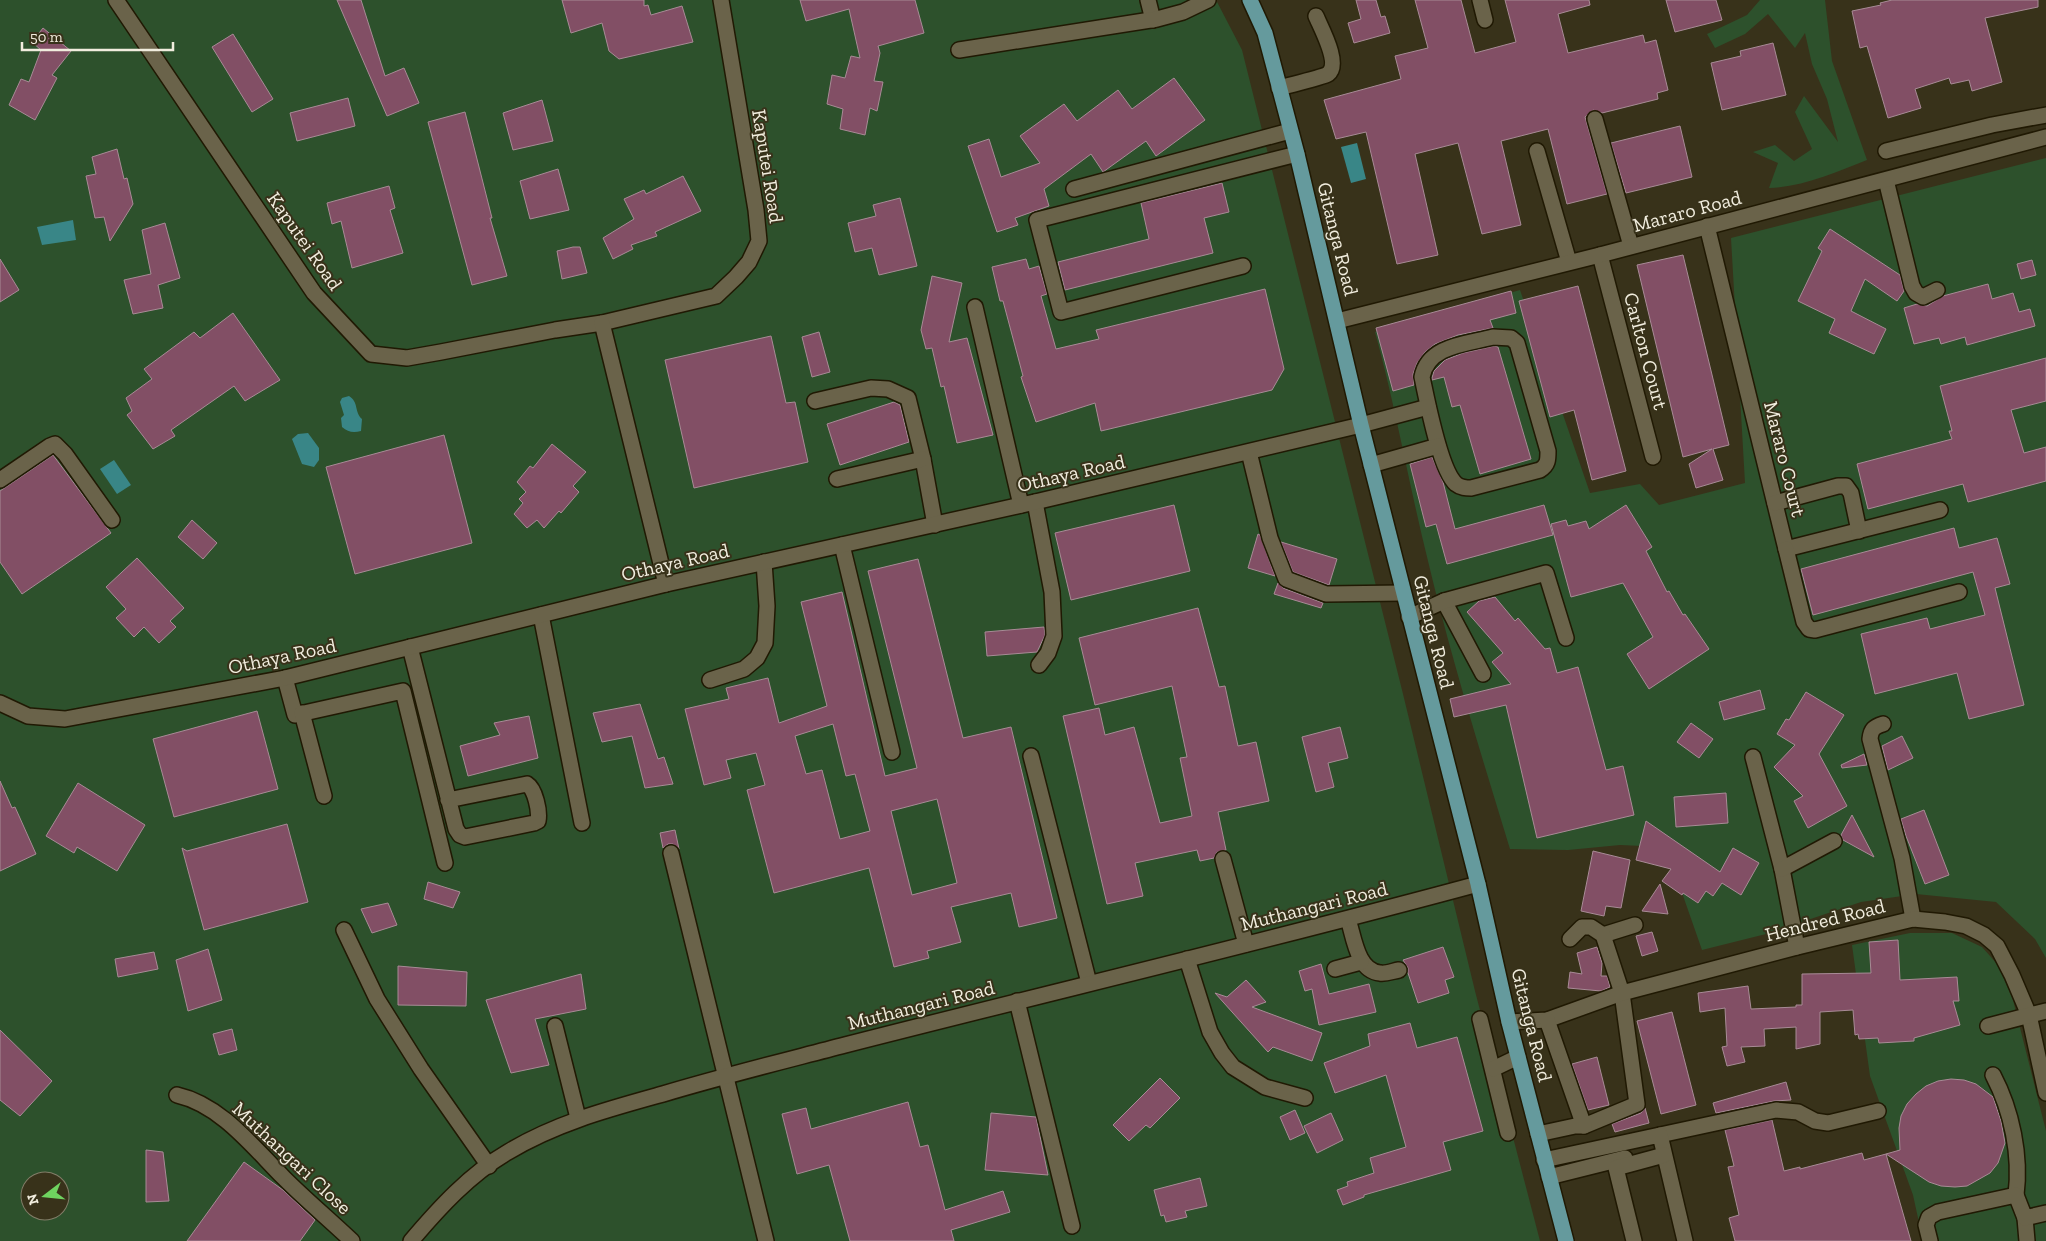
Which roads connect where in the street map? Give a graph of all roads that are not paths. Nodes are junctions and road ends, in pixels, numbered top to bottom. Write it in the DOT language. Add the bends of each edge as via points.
graph roads {
  1 [pos="116,0"];
  2 [pos="721,0"];
  3 [pos="1148,0"];
  4 [pos="1208,0"];
  5 [pos="1250,0"];
  6 [pos="1261,0"];
  7 [pos="1480,0"];
  8 [pos="1316,16"];
  9 [pos="1153,20"];
  10 [pos="1485,20"];
  11 [pos="1265,33"];
  12 [pos="959,50"];
  13 [pos="1279,88"];
  14 [pos="2046,114"];
  15 [pos="1595,119"];
  16 [pos="1290,131"];
  17 [pos="2046,138"];
  18 [pos="1537,151"];
  19 [pos="1886,151"];
  20 [pos="1297,154"];
  21 [pos="1886,180"];
  22 [pos="1074,189"];
  23 [pos="1707,226"];
  24 [pos="1630,246"];
  25 [pos="1600,255"];
  26 [pos="1569,262"];
  27 [pos="1243,266"];
  28 [pos="1937,290"];
  29 [pos="975,307"];
  30 [pos="1337,321"];
  31 [pos="602,323"];
  32 [pos="815,401"];
  33 [pos="1428,407"];
  34 [pos="1361,426"];
  35 [pos="1438,446"];
  36 [pos="1249,452"];
  37 [pos="1652,456"];
  38 [pos="923,459"];
  39 [pos="1371,464"];
  40 [pos="0,480"];
  41 [pos="837,480"];
  42 [pos="1775,503"];
  43 [pos="1028,504"];
  44 [pos="1940,510"];
  45 [pos="112,520"];
  46 [pos="935,525"];
  47 [pos="1859,531"];
  48 [pos="842,545"];
  49 [pos="1786,549"];
  50 [pos="764,562"];
  51 [pos="666,584"];
  52 [pos="1959,592"];
  53 [pos="1403,593"];
  54 [pos="1444,601"];
  55 [pos="540,615"];
  56 [pos="1409,616"];
  57 [pos="1566,638"];
  58 [pos="410,647"];
  59 [pos="1039,665"];
  60 [pos="1483,674"];
  61 [pos="285,678"];
  62 [pos="710,680"];
  63 [pos="0,703"];
  64 [pos="302,713"];
  65 [pos="1882,724"];
  66 [pos="892,752"];
  67 [pos="1031,756"];
  68 [pos="1753,757"];
  69 [pos="324,796"];
  70 [pos="448,800"];
  71 [pos="582,823"];
  72 [pos="1834,841"];
  73 [pos="671,853"];
  74 [pos="1223,859"];
  75 [pos="445,863"];
  76 [pos="1782,869"];
  77 [pos="1478,884"];
  78 [pos="1348,919"];
  79 [pos="1913,919"];
  80 [pos="1635,925"];
  81 [pos="344,930"];
  82 [pos="1603,935"];
  83 [pos="1570,939"];
  84 [pos="1246,944"];
  85 [pos="1797,947"];
  86 [pos="1187,959"];
  87 [pos="1362,962"];
  88 [pos="1335,969"];
  89 [pos="1399,970"];
  90 [pos="1089,983"];
  91 [pos="1622,993"];
  92 [pos="1017,1001"];
  93 [pos="2046,1011"];
  94 [pos="2029,1015"];
  95 [pos="1480,1019"];
  96 [pos="1547,1020"];
  97 [pos="1509,1022"];
  98 [pos="555,1026"];
  99 [pos="1988,1026"];
  100 [pos="1518,1057"];
  101 [pos="1493,1069"];
  102 [pos="1993,1075"];
  103 [pos="726,1076"];
  104 [pos="2046,1093"];
  105 [pos="176,1094"];
  106 [pos="1305,1098"];
  107 [pos="1878,1111"];
  108 [pos="578,1118"];
  109 [pos="1584,1126"];
  110 [pos="1508,1133"];
  111 [pos="1538,1134"];
  112 [pos="1662,1146"];
  113 [pos="1613,1158"];
  114 [pos="1544,1160"];
  115 [pos="489,1166"];
  116 [pos="1549,1178"];
  117 [pos="2016,1196"];
  118 [pos="2046,1213"];
  119 [pos="2025,1218"];
  120 [pos="1072,1226"];
  121 [pos="352,1241"];
  122 [pos="411,1241"];
  123 [pos="766,1241"];
  124 [pos="1566,1241"];
  125 [pos="1634,1241"];
  126 [pos="1685,1241"];
  127 [pos="1930,1241"];
  128 [pos="2027,1241"];
  1 -- 31 [label="street, Kaputei Road" via="314,293 371,354 407,358"];
  2 -- 31 [label="street, Kaputei Road" via="759,241 749,262 716,296"];
  3 -- 9 [label="street"];
  4 -- 9 [label="street" via="1183,12"];
  5 -- 11 [label="main road, Gitanga Road"];
  6 -- 11 [label="main road, Gitanga Road"];
  7 -- 10 [label="street"];
  8 -- 13 [label="street" via="1333,66 1328,74"];
  9 -- 12 [label="street"];
  11 -- 13 [label="main road, Gitanga Road"];
  13 -- 16 [label="main road, Gitanga Road"];
  14 -- 19 [label="street"];
  15 -- 24 [label="street"];
  16 -- 20 [label="main road, Gitanga Road"];
  16 -- 22 [label="street"];
  17 -- 21 [label="street, Mararo Road"];
  18 -- 26 [label="street"];
  20 -- 27 [label="street" via="1037,220 1061,312"];
  20 -- 30 [label="main road, Gitanga Road"];
  21 -- 23 [label="street, Mararo Road"];
  21 -- 28 [label="street" via="1912,286 1923,297"];
  23 -- 24 [label="street, Mararo Road"];
  23 -- 42 [label="street, Mararo Court"];
  24 -- 25 [label="street, Mararo Road"];
  25 -- 26 [label="street, Mararo Road"];
  25 -- 37 [label="street, Carlton Court"];
  26 -- 30 [label="street, Mararo Road"];
  29 -- 43 [label="street"];
  30 -- 34 [label="main road, Gitanga Road"];
  31 -- 51 [label="street"];
  32 -- 38 [label="street" via="872,388 888,389 908,398"];
  33 -- 34 [label="street, Othaya Road"];
  33 -- 35 [label="street"];
  33 -- 35 [label="street" via="1422,377 1424,367 1435,354 1493,338 1512,338 1517,343 1548,451 1548,461 1540,470 1462,488 1450,476"];
  34 -- 36 [label="street, Othaya Road"];
  34 -- 39 [label="main road, Gitanga Road"];
  35 -- 39 [label="street"];
  36 -- 43 [label="street, Othaya Road"];
  36 -- 53 [label="street" via="1270,538 1286,579 1326,594"];
  38 -- 41 [label="street"];
  38 -- 46 [label="street"];
  39 -- 53 [label="main road, Gitanga Road"];
  40 -- 45 [label="street" via="55,444"];
  42 -- 47 [label="street" via="1846,486 1851,493"];
  42 -- 49 [label="street, Mararo Court"];
  43 -- 46 [label="street, Othaya Road"];
  43 -- 59 [label="street" via="1052,592 1054,636"];
  44 -- 47 [label="street, Mararo Court"];
  46 -- 48 [label="street, Othaya Road"];
  47 -- 49 [label="street, Mararo Court"];
  48 -- 50 [label="street, Othaya Road"];
  48 -- 66 [label="street"];
  49 -- 52 [label="street" via="1804,622 1815,630"];
  50 -- 51 [label="street, Othaya Road"];
  50 -- 62 [label="street" via="766,643 758,658 744,669"];
  51 -- 55 [label="street, Othaya Road"];
  53 -- 56 [label="main road, Gitanga Road"];
  54 -- 56 [label="street"];
  54 -- 57 [label="street" via="1546,573"];
  54 -- 60 [label="street"];
  55 -- 58 [label="street, Othaya Road"];
  55 -- 71 [label="street"];
  56 -- 77 [label="main road, Gitanga Road"];
  58 -- 61 [label="street, Othaya Road"];
  58 -- 70 [label="street"];
  61 -- 63 [label="street, Othaya Road" via="65,719 28,716"];
  61 -- 64 [label="street" via="295,715"];
  64 -- 69 [label="street"];
  64 -- 75 [label="street" via="403,691"];
  65 -- 79 [label="street" via="1874,727 1870,739 1902,858"];
  67 -- 90 [label="street"];
  68 -- 76 [label="street"];
  70 -- 70 [label="street" via="456,829 466,837 538,821 533,791 527,784"];
  72 -- 76 [label="street"];
  73 -- 103 [label="street"];
  74 -- 84 [label="street"];
  76 -- 85 [label="street"];
  77 -- 78 [label="street, Muthangari Road"];
  77 -- 97 [label="main road, Gitanga Road"];
  78 -- 84 [label="street, Muthangari Road"];
  78 -- 87 [label="street"];
  79 -- 85 [label="street, Hendred Road"];
  79 -- 94 [label="street, Hendred Road" via="1966,926 1984,935 1997,946"];
  80 -- 82 [label="street"];
  81 -- 115 [label="street" via="377,999"];
  82 -- 83 [label="street" via="1591,927 1582,927"];
  82 -- 91 [label="street"];
  84 -- 86 [label="street, Muthangari Road"];
  85 -- 91 [label="street, Hendred Road"];
  86 -- 90 [label="street, Muthangari Road"];
  86 -- 106 [label="street" via="1210,1032 1233,1067 1265,1087"];
  87 -- 88 [label="street"];
  87 -- 89 [label="street" via="1373,972 1382,974"];
  90 -- 92 [label="street, Muthangari Road"];
  91 -- 96 [label="street, Hendred Road"];
  91 -- 109 [label="street" via="1637,1104"];
  92 -- 103 [label="street, Muthangari Road"];
  92 -- 120 [label="street"];
  93 -- 94 [label="street"];
  94 -- 99 [label="street"];
  94 -- 104 [label="street, Hendred Road"];
  95 -- 101 [label="street"];
  96 -- 97 [label="street, Hendred Road"];
  96 -- 109 [label="street"];
  97 -- 100 [label="main road, Gitanga Road"];
  98 -- 108 [label="street"];
  100 -- 101 [label="street"];
  100 -- 111 [label="main road, Gitanga Road"];
  101 -- 110 [label="street"];
  102 -- 117 [label="street" via="2006,1105 2018,1161"];
  103 -- 108 [label="street, Muthangari Road"];
  103 -- 123 [label="street"];
  105 -- 121 [label="street, Muthangari Close" via="194,1098 233,1126"];
  107 -- 112 [label="street" via="1828,1123 1815,1121 1798,1112 1776,1110"];
  108 -- 115 [label="street, Muthangari Road" via="507,1152"];
  109 -- 111 [label="street"];
  111 -- 114 [label="main road, Gitanga Road"];
  112 -- 113 [label="street"];
  112 -- 113 [label="street"];
  112 -- 126 [label="street"];
  113 -- 114 [label="street"];
  113 -- 116 [label="street"];
  113 -- 125 [label="street"];
  114 -- 116 [label="main road, Gitanga Road"];
  115 -- 122 [label="street, Muthangari Road" via="438,1210"];
  116 -- 124 [label="main road, Gitanga Road"];
  117 -- 119 [label="street"];
  117 -- 127 [label="street" via="1938,1212 1929,1217 1926,1225"];
  118 -- 119 [label="street"];
  119 -- 128 [label="street"];
}
